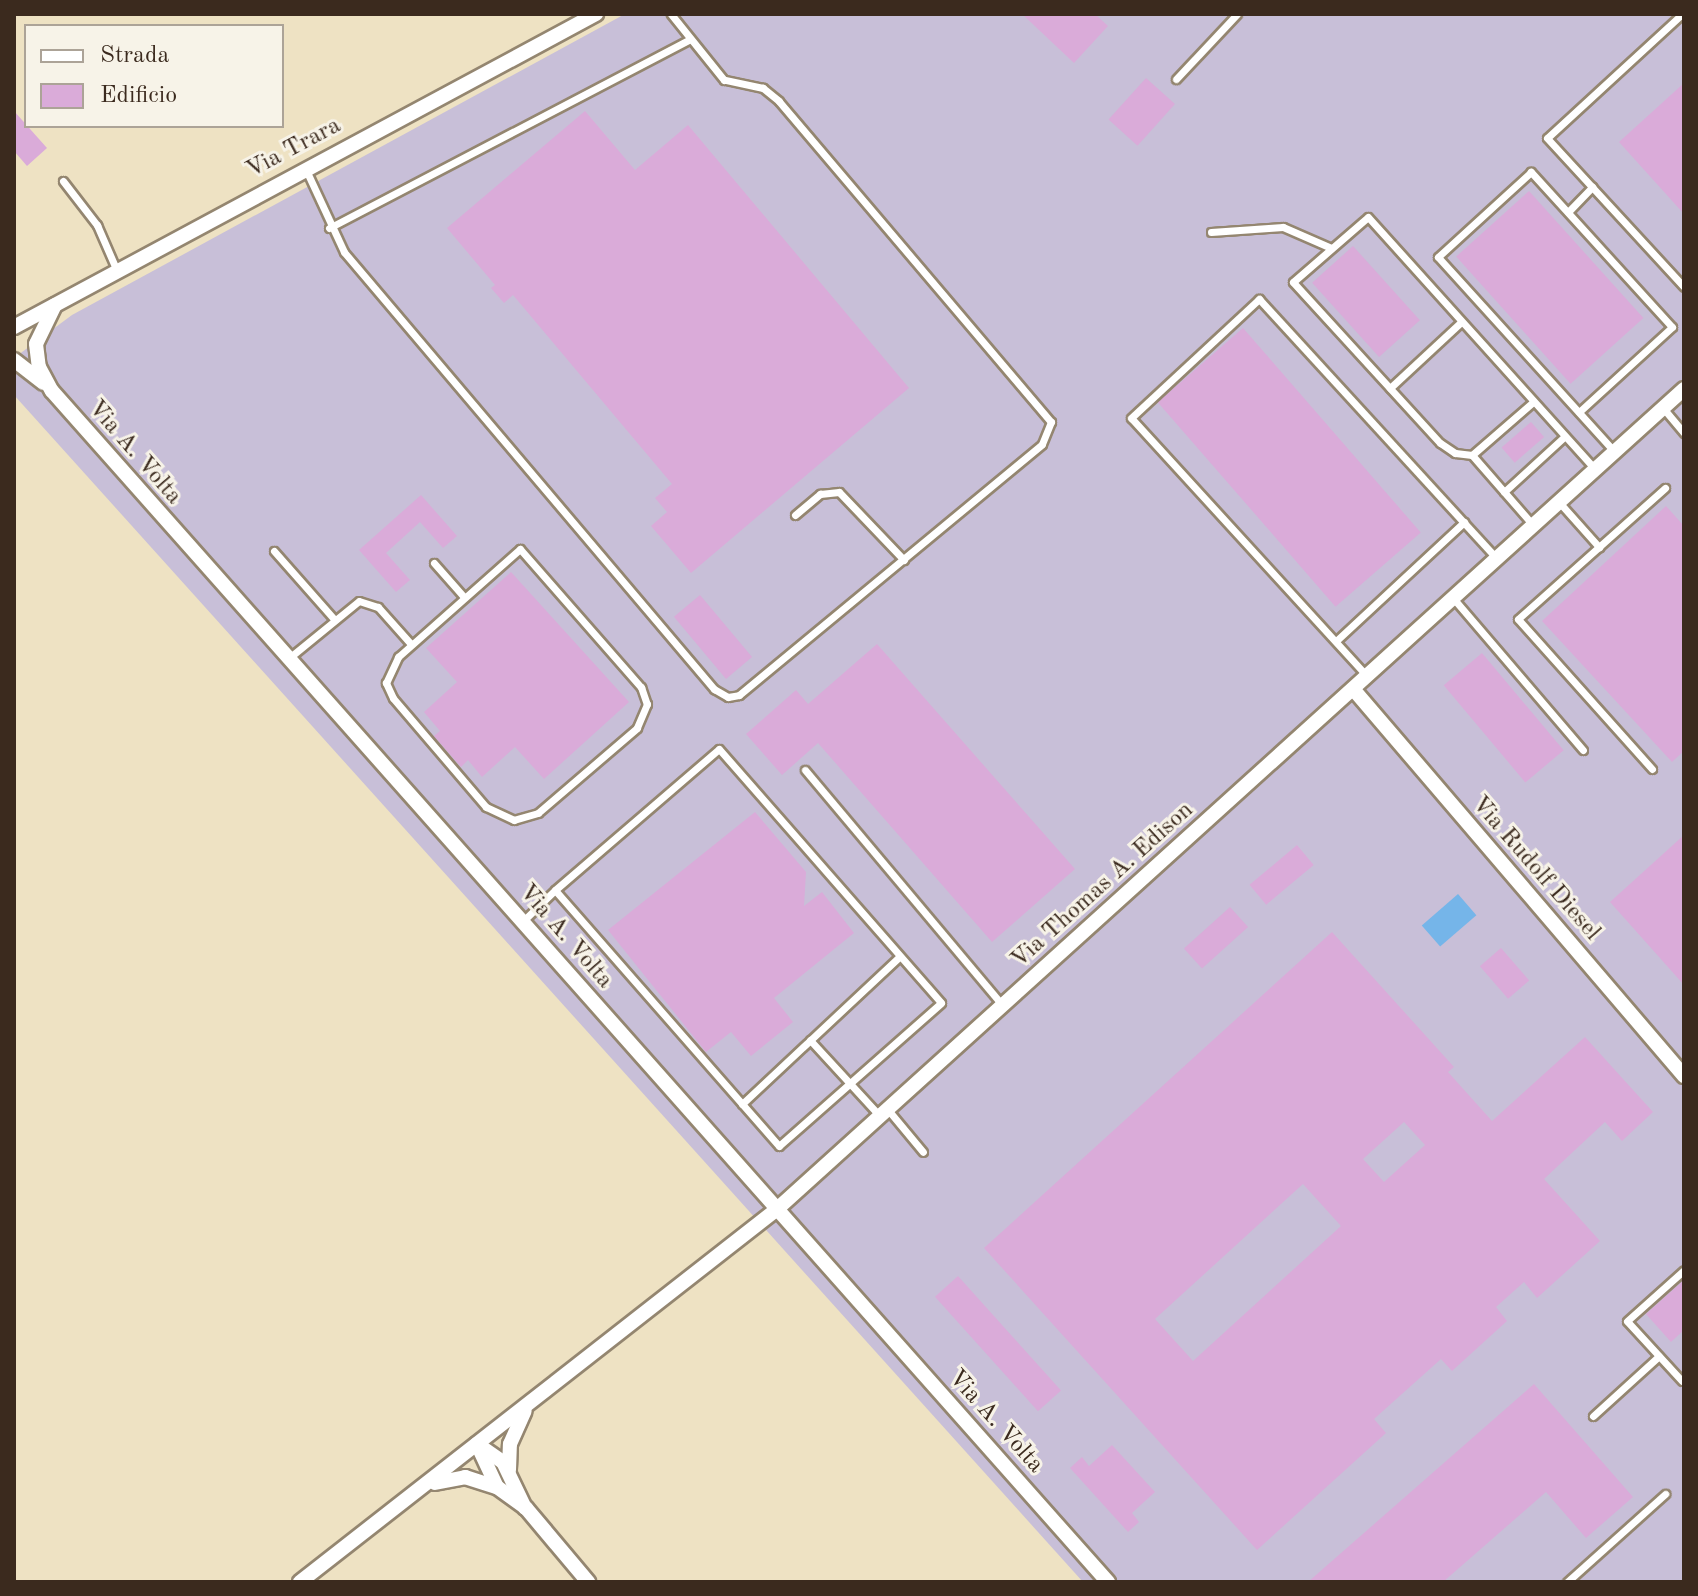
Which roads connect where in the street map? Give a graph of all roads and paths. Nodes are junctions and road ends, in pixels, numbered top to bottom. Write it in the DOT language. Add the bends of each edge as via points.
graph roads {
  1 [pos="596,14"];
  2 [pos="671,14"];
  3 [pos="1237,14"];
  4 [pos="1682,14"];
  5 [pos="690,39"];
  6 [pos="1176,79"];
  7 [pos="305,168"];
  8 [pos="63,181"];
  9 [pos="1592,187"];
  10 [pos="1568,212"];
  11 [pos="329,228"];
  12 [pos="1211,232"];
  13 [pos="1331,248"];
  14 [pos="117,271"];
  15 [pos="1684,287"];
  16 [pos="55,305"];
  17 [pos="1461,322"];
  18 [pos="14,327"];
  19 [pos="14,360"];
  20 [pos="1390,388"];
  21 [pos="1684,389"];
  22 [pos="52,391"];
  23 [pos="1533,402"];
  24 [pos="1663,408"];
  25 [pos="1579,412"];
  26 [pos="1684,433"];
  27 [pos="1564,437"];
  28 [pos="1614,451"];
  29 [pos="1472,455"];
  30 [pos="1594,468"];
  31 [pos="1665,488"];
  32 [pos="1504,492"];
  33 [pos="1558,501"];
  34 [pos="795,515"];
  35 [pos="1464,522"];
  36 [pos="1533,525"];
  37 [pos="1599,547"];
  38 [pos="274,551"];
  39 [pos="1496,558"];
  40 [pos="904,560"];
  41 [pos="434,563"];
  42 [pos="464,597"];
  43 [pos="1453,598"];
  44 [pos="334,619"];
  45 [pos="1336,641"];
  46 [pos="411,644"];
  47 [pos="288,659"];
  48 [pos="1368,677"];
  49 [pos="1354,690"];
  50 [pos="1583,750"];
  51 [pos="1652,769"];
  52 [pos="805,770"];
  53 [pos="555,890"];
  54 [pos="522,922"];
  55 [pos="900,956"];
  56 [pos="1002,1005"];
  57 [pos="810,1040"];
  58 [pos="1684,1076"];
  59 [pos="850,1084"];
  60 [pos="742,1104"];
  61 [pos="885,1114"];
  62 [pos="923,1152"];
  63 [pos="776,1210"];
  64 [pos="1684,1270"];
  65 [pos="1659,1356"];
  66 [pos="1682,1381"];
  67 [pos="537,1397"];
  68 [pos="1593,1416"];
  69 [pos="477,1444"];
  70 [pos="509,1471"];
  71 [pos="497,1487"];
  72 [pos="417,1493"];
  73 [pos="1665,1494"];
  74 [pos="526,1508"];
  75 [pos="300,1582"];
  76 [pos="588,1582"];
  77 [pos="1108,1582"];
  78 [pos="1567,1582"];
  1 -- 7 [label="street, Via Trara"];
  2 -- 5 [label="lane"];
  3 -- 6 [label="lane"];
  4 -- 9 [label="lane" via="1547,138"];
  5 -- 11 [label="lane"];
  5 -- 40 [label="lane" via="724,80 763,88 779,101 1050,416 1052,428 1042,444"];
  7 -- 11 [label="lane"];
  7 -- 14 [label="street, Via Trara"];
  8 -- 14 [label="lane" via="97,225"];
  9 -- 10 [label="lane"];
  9 -- 15 [label="lane"];
  10 -- 25 [label="lane" via="1672,327"];
  10 -- 25 [label="lane" via="1531,172 1438,257"];
  11 -- 40 [label="lane" via="723,695 745,692"];
  12 -- 13 [label="lane" via="1283,227"];
  13 -- 17 [label="lane" via="1368,217"];
  13 -- 20 [label="lane" via="1293,282"];
  14 -- 16 [label="street, Via Trara"];
  16 -- 18 [label="street, Via Trara"];
  16 -- 22 [label="street, Via A. Volta" via="36,344 39,367"];
  17 -- 20 [label="lane"];
  17 -- 23 [label="lane"];
  19 -- 22 [label="street"];
  20 -- 29 [label="lane" via="1447,449"];
  21 -- 24 [label="street, Via Thomas A. Edison"];
  22 -- 47 [label="street, Via A. Volta"];
  23 -- 27 [label="lane"];
  23 -- 29 [label="lane"];
  24 -- 26 [label="lane"];
  24 -- 28 [label="street, Via Thomas A. Edison"];
  25 -- 28 [label="lane"];
  27 -- 30 [label="lane"];
  27 -- 32 [label="lane"];
  28 -- 30 [label="street, Via Thomas A. Edison"];
  29 -- 32 [label="lane"];
  30 -- 33 [label="street, Via Thomas A. Edison"];
  31 -- 37 [label="lane"];
  32 -- 36 [label="lane"];
  33 -- 36 [label="street, Via Thomas A. Edison"];
  33 -- 37 [label="lane"];
  34 -- 40 [label="lane" via="820,494 839,492"];
  35 -- 39 [label="lane"];
  35 -- 45 [label="lane"];
  35 -- 45 [label="lane" via="1259,299 1154,396 1131,418"];
  36 -- 39 [label="street, Via Thomas A. Edison"];
  37 -- 51 [label="lane" via="1518,619"];
  38 -- 44 [label="lane"];
  39 -- 43 [label="street, Via Thomas A. Edison"];
  41 -- 42 [label="lane"];
  42 -- 46 [label="lane"];
  42 -- 46 [label="lane" via="520,549 645,693 647,710 641,724 538,813 524,819 502,817 486,807 390,694 389,668"];
  43 -- 48 [label="street, Via Thomas A. Edison"];
  43 -- 50 [label="lane"];
  44 -- 46 [label="lane" via="355,602 369,601"];
  44 -- 47 [label="lane"];
  45 -- 48 [label="lane"];
  47 -- 54 [label="street, Via A. Volta"];
  48 -- 49 [label="street, Via Thomas A. Edison"];
  49 -- 56 [label="street, Via Thomas A. Edison"];
  49 -- 58 [label="street, Via Rudolf Diesel"];
  52 -- 56 [label="lane"];
  53 -- 54 [label="lane"];
  53 -- 55 [label="lane" via="719,749"];
  53 -- 60 [label="lane"];
  54 -- 63 [label="street, Via A. Volta"];
  55 -- 57 [label="lane"];
  55 -- 59 [label="lane" via="941,1003"];
  56 -- 61 [label="street, Via Thomas A. Edison"];
  57 -- 59 [label="lane"];
  57 -- 60 [label="lane"];
  59 -- 60 [label="lane" via="779,1146"];
  59 -- 61 [label="lane"];
  61 -- 62 [label="lane"];
  61 -- 63 [label="street, Via Thomas A. Edison"];
  63 -- 67 [label="street, Via Thomas A. Edison"];
  63 -- 77 [label="street, Via A. Volta"];
  64 -- 65 [label="lane" via="1627,1321"];
  65 -- 66 [label="lane"];
  65 -- 68 [label="lane"];
  67 -- 69 [label="street, Via Thomas A. Edison"];
  67 -- 70 [label="street" via="514,1431"];
  69 -- 70 [label="street" via="496,1454"];
  69 -- 71 [label="street"];
  69 -- 72 [label="street, Via Thomas A. Edison"];
  70 -- 74 [label="street"];
  71 -- 72 [label="street" via="465,1477 431,1484"];
  71 -- 74 [label="street"];
  72 -- 75 [label="street"];
  73 -- 78 [label="lane"];
  74 -- 76 [label="street"];
}
